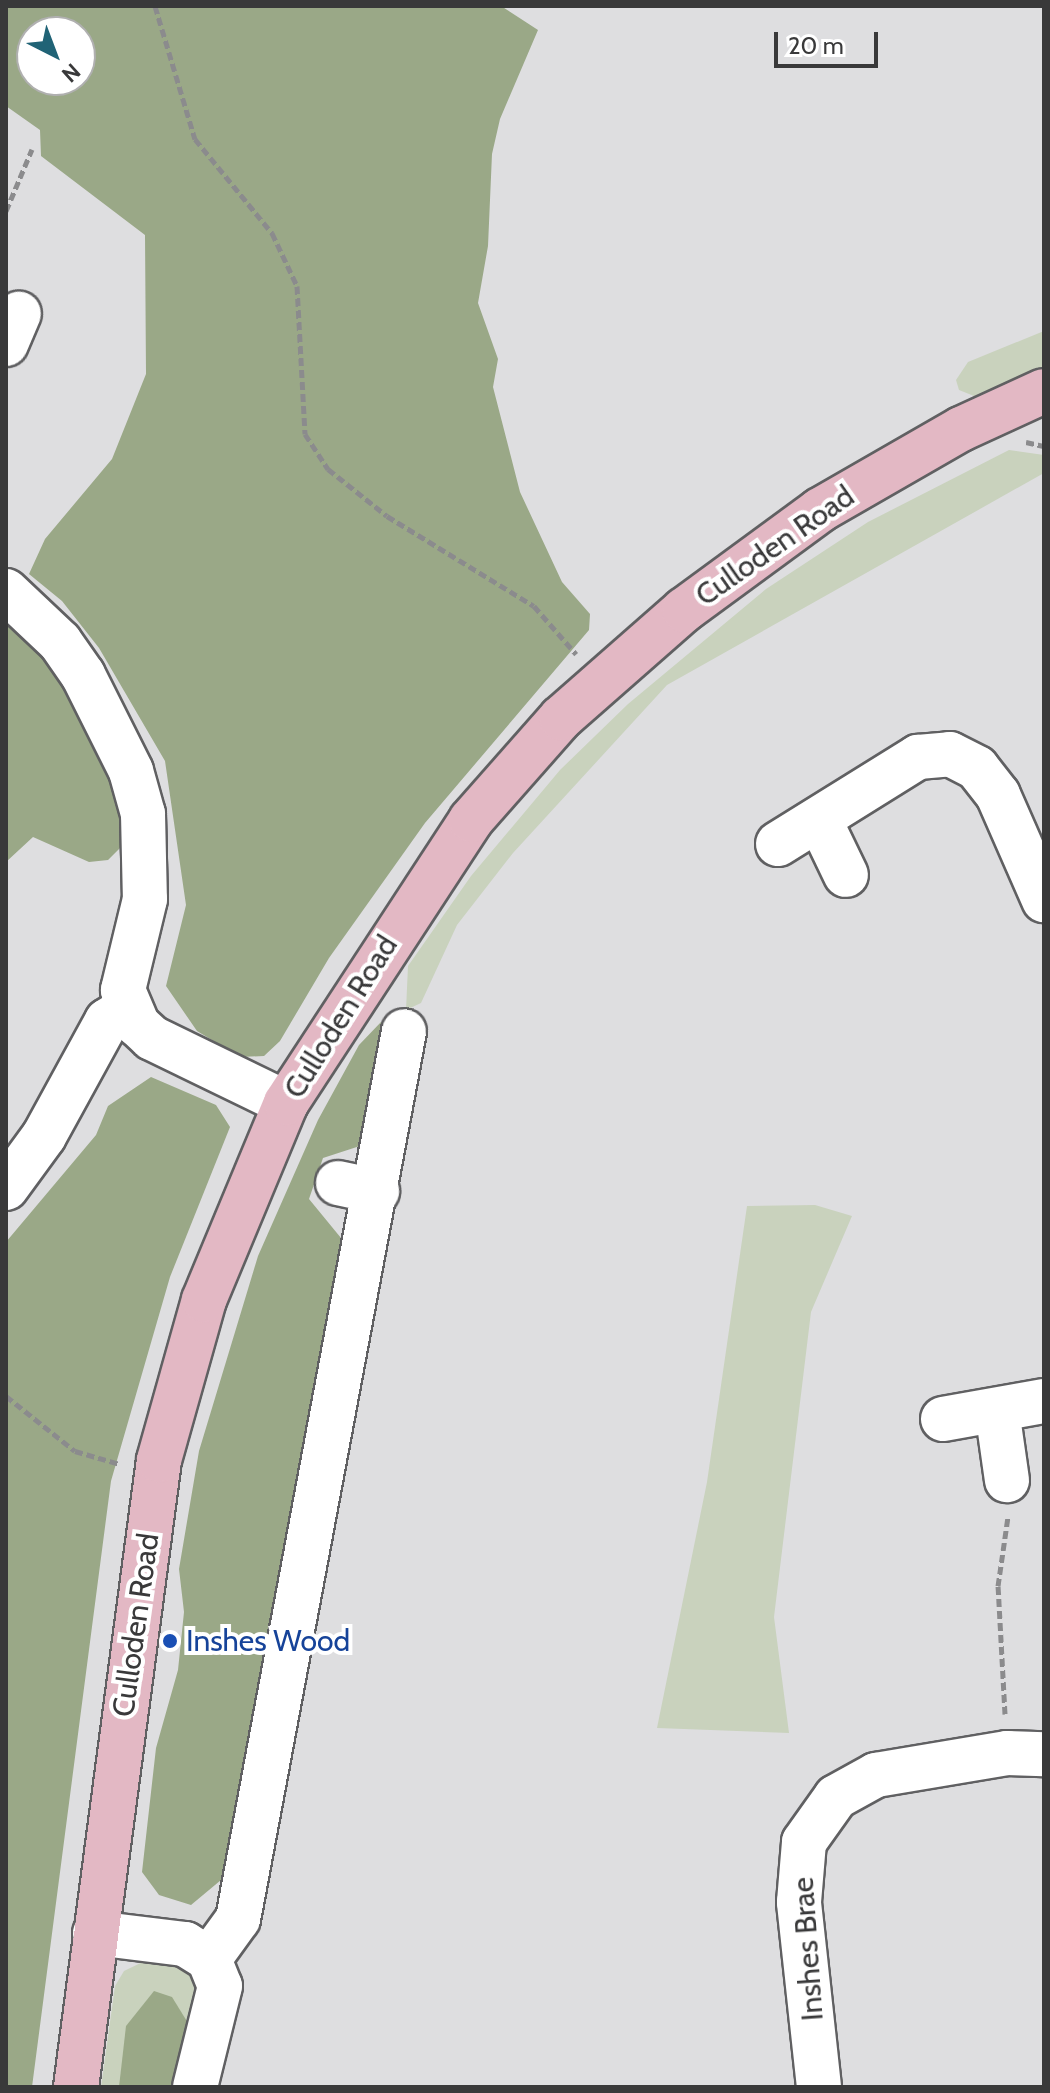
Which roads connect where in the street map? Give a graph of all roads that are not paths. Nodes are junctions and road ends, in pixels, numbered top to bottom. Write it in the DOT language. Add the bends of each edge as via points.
graph roads {
  1 [pos="1032,405"];
  2 [pos="6,591"];
  3 [pos="819,819"];
  4 [pos="778,844"];
  5 [pos="846,875"];
  6 [pos="1044,900"];
  7 [pos="129,1007"];
  8 [pos="404,1031"];
  9 [pos="286,1103"];
  10 [pos="6,1188"];
  11 [pos="1044,1401"];
  12 [pos="997,1410"];
  13 [pos="943,1419"];
  14 [pos="1007,1480"];
  15 [pos="1025,1754"];
  16 [pos="95,1933"];
  17 [pos="209,1959"];
  18 [pos="76,2087"];
  19 [pos="195,2087"];
  20 [pos="819,2087"];
  1 -- 9 [label="main road, Culloden Road" via="961,429 820,510 684,610 561,718 471,820"];
  2 -- 7 [label="street" via="76,664 131,771 143,814 146,860 145,899 124,979"];
  3 -- 4 [label="street"];
  3 -- 5 [label="street"];
  3 -- 6 [label="street" via="918,757 950,754 977,768 998,795"];
  7 -- 9 [label="street" via="152,1038"];
  7 -- 10 [label="street" via="107,1021 40,1143"];
  8 -- 17 [label="street, Culloden Road" via="357,1187 238,1919"];
  9 -- 16 [label="main road, Culloden Road" via="204,1300 159,1460"];
  11 -- 12 [label="street"];
  12 -- 13 [label="street"];
  12 -- 14 [label="street"];
  15 -- 20 [label="street, Inshes Brae" via="876,1775 836,1797 804,1842 799,1902"];
  16 -- 17 [label="street" via="185,1944"];
  16 -- 18 [label="main road, Culloden Road"];
  17 -- 19 [label="street" via="220,1986"];
}
